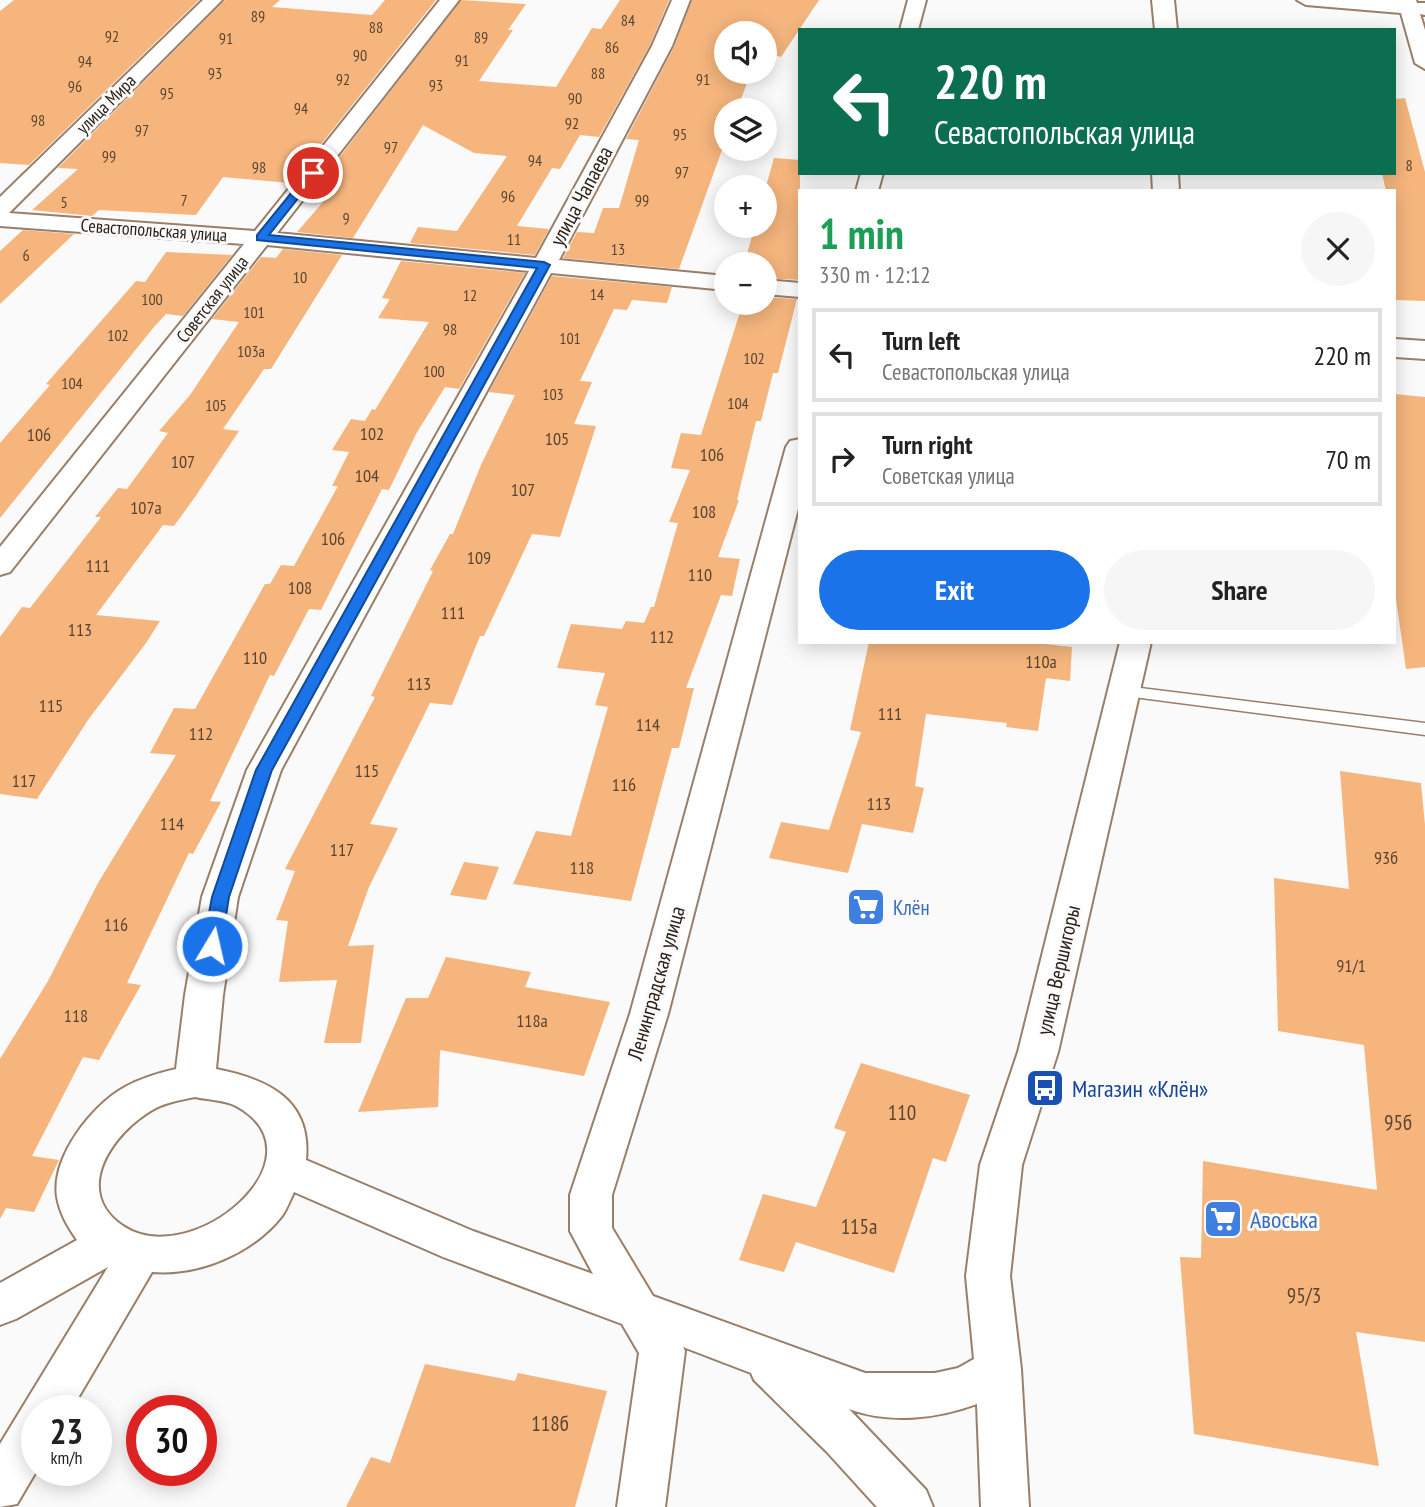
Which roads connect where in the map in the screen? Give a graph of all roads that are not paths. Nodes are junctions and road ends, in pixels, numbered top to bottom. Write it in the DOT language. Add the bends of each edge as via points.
graph roads {
  1 [pos="213,0"];
  2 [pos="450,0"];
  3 [pos="681,0"];
  4 [pos="917,0"];
  5 [pos="1163,0"];
  6 [pos="1306,0"];
  7 [pos="1413,6"];
  8 [pos="910,28"];
  9 [pos="1166,28"];
  10 [pos="1425,63"];
  11 [pos="0,209"];
  12 [pos="0,219"];
  13 [pos="261,238"];
  14 [pos="544,265"];
  15 [pos="714,282"];
  16 [pos="777,288"];
  17 [pos="798,290"];
  18 [pos="1396,348"];
  19 [pos="1425,350"];
  20 [pos="798,455"];
  21 [pos="0,566"];
  22 [pos="1136,644"];
  23 [pos="1124,691"];
  24 [pos="1425,729"];
  25 [pos="195,1081"];
  26 [pos="286,1170"];
  27 [pos="126,1248"];
  28 [pos="0,1305"];
  29 [pos="640,1310"];
  30 [pos="764,1359"];
  31 [pos="998,1368"];
  32 [pos="53,1395"];
  33 [pos="21,1453"];
  34 [pos="0,1488"];
  35 [pos="641,1507"];
  36 [pos="909,1507"];
  37 [pos="1005,1507"];
  1 -- 11 [label="street, улица Мира"];
  2 -- 13 [label="street, Советская улица"];
  3 -- 14 [label="street, улица Чапаева" via="662,46"];
  4 -- 8 [label="street"];
  5 -- 9 [label="street"];
  6 -- 7 [label="street"];
  7 -- 10 [label="street"];
  12 -- 13 [label="street, Севастопольская улица"];
  13 -- 14 [label="street, Севастопольская улица"];
  13 -- 21 [label="street, Советская улица"];
  14 -- 15 [label="street, Севастопольская улица"];
  14 -- 25 [label="street, улица Чапаева" via="264,770 220,897"];
  16 -- 17 [label="street"];
  18 -- 19 [label="street"];
  20 -- 29 [label="street, Ленинградская улица" via="649,1014 592,1195 591,1231"];
  22 -- 23 [label="street, улица Вершигоры"];
  23 -- 24 [label="lane"];
  23 -- 31 [label="street, улица Вершигоры" via="1038,1052 1001,1165 988,1276"];
  25 -- 26 [label="street" via="248,1090 268,1104 282,1123 289,1145"];
  25 -- 27 [label="street" via="162,1088 132,1102 106,1122 87,1147 78,1174 78,1201 90,1225"];
  26 -- 27 [label="street" via="272,1199 247,1225 214,1244 177,1254"];
  26 -- 29 [label="street" via="458,1244"];
  27 -- 28 [label="street"];
  27 -- 32 [label="street"];
  29 -- 30 [label="street"];
  29 -- 35 [label="street, Ленинградская улица" via="662,1351"];
  30 -- 31 [label="street" via="865,1394 904,1398 968,1388"];
  30 -- 36 [label="street"];
  31 -- 37 [label="street, улица Вершигоры"];
  33 -- 34 [label="street"];
}
